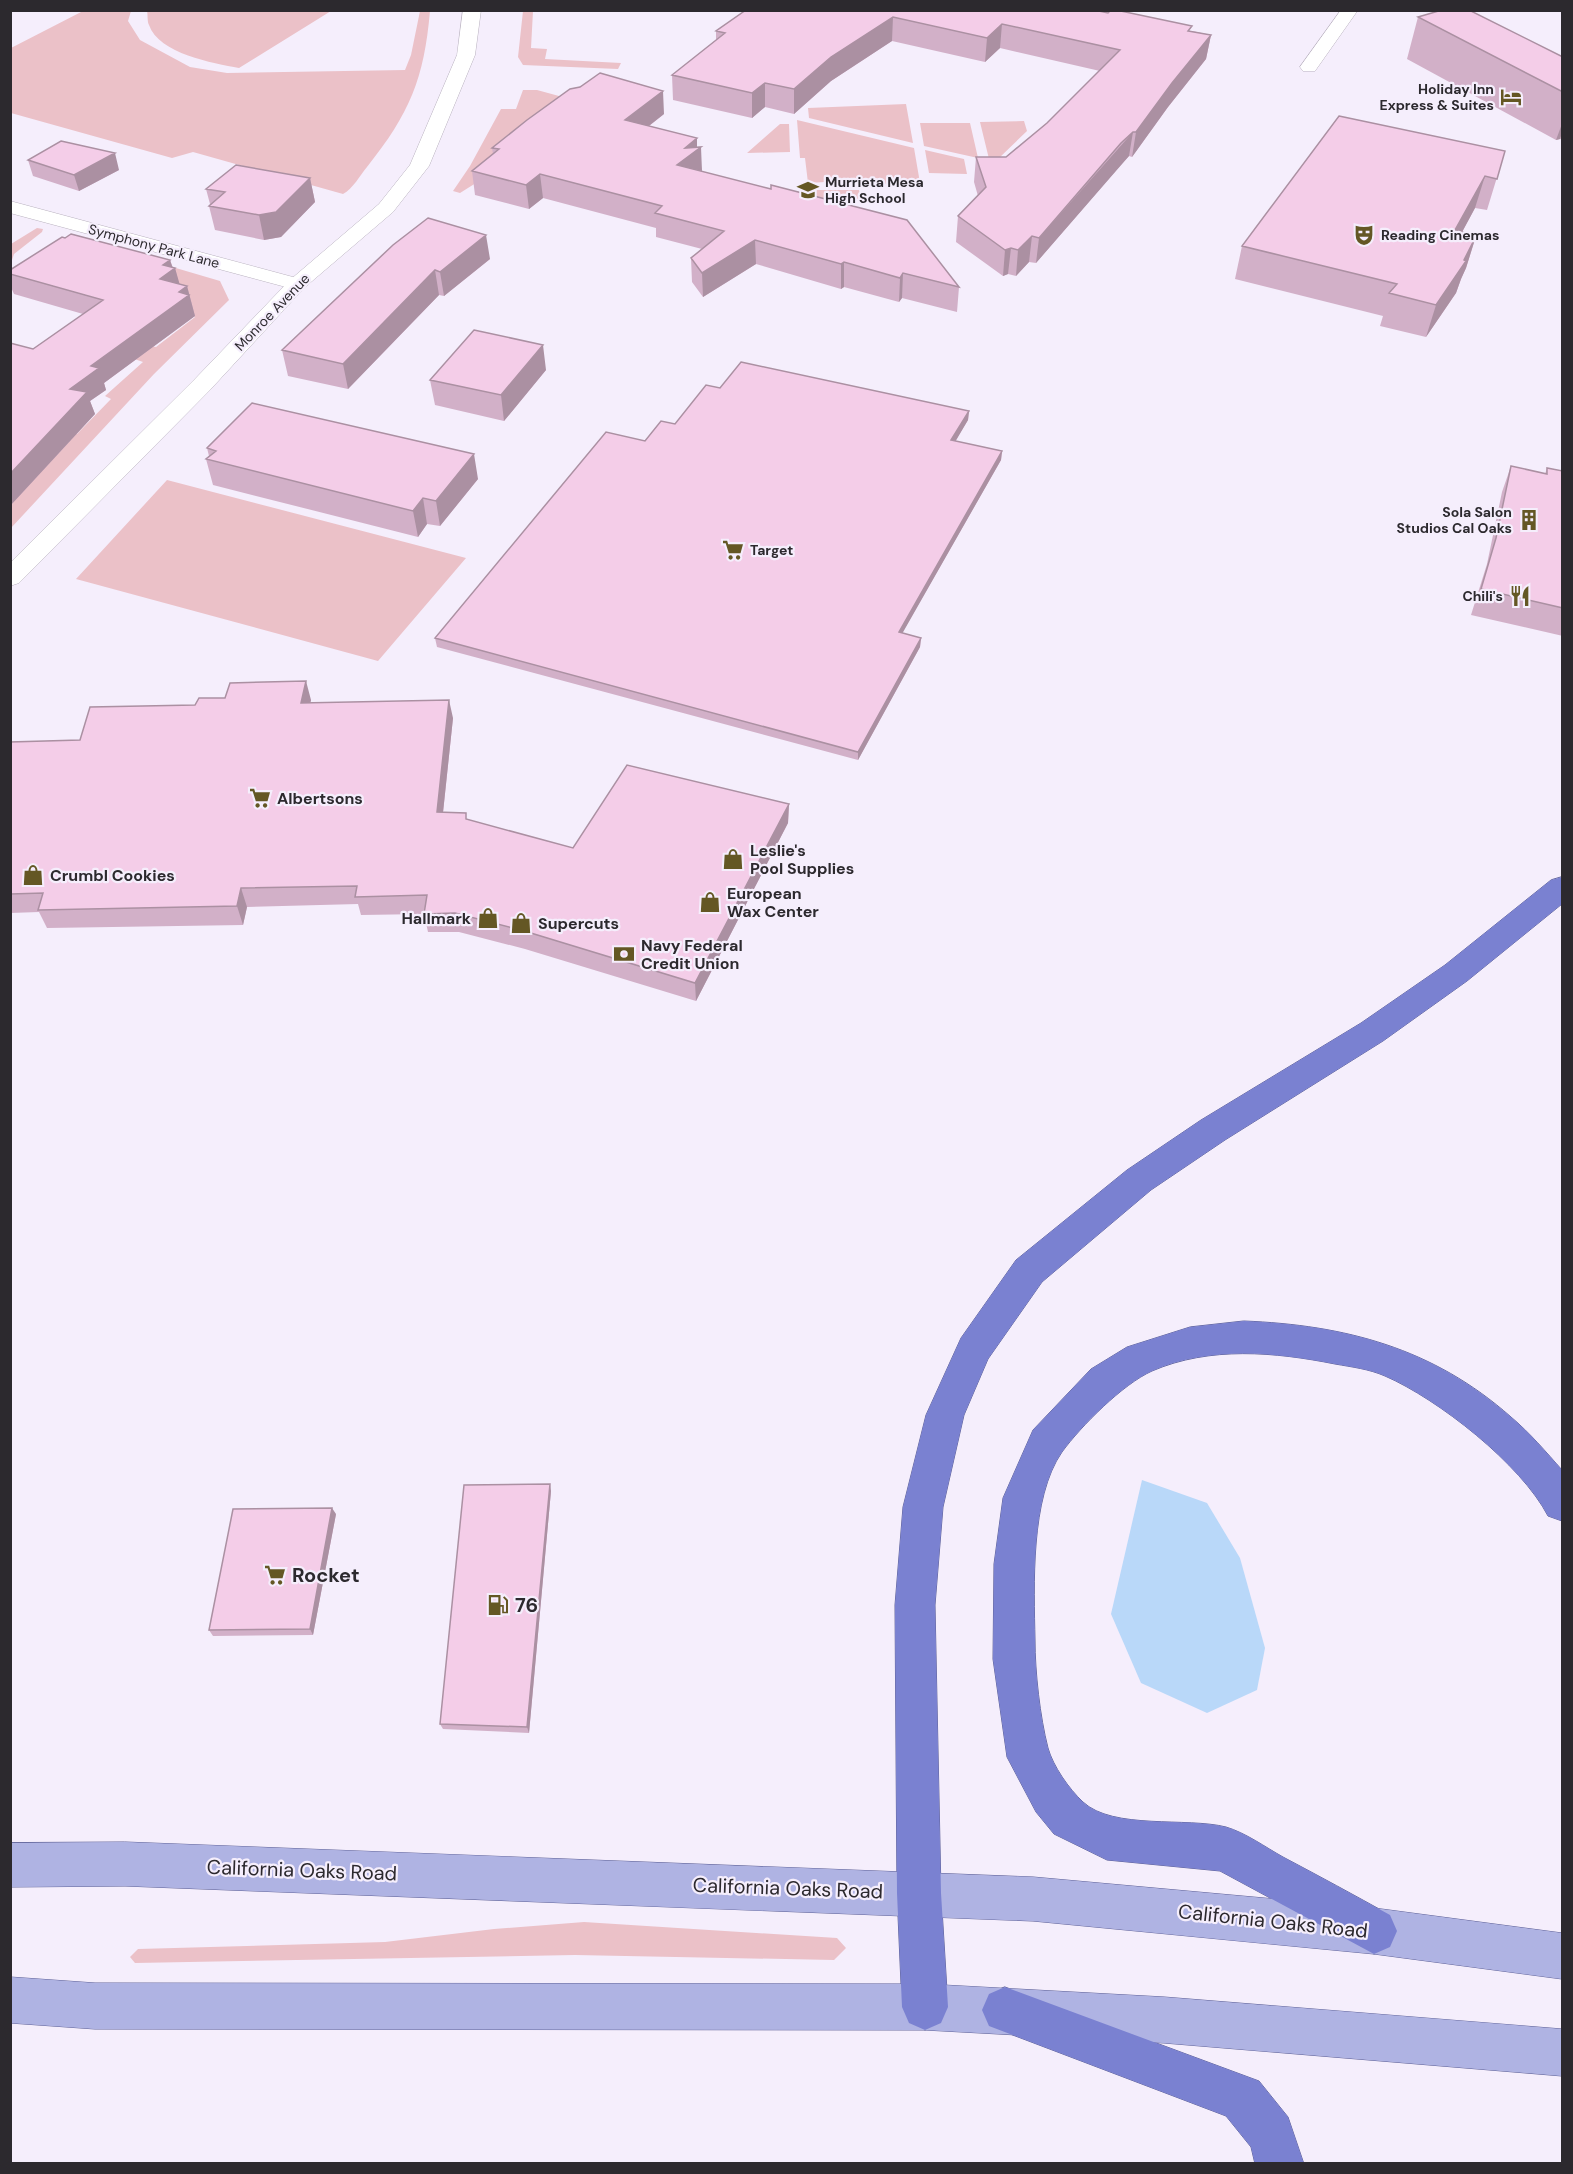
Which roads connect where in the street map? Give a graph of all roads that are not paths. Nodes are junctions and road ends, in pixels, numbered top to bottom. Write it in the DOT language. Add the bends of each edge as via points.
graph roads {
  1 [pos="472,10"];
  2 [pos="1350,10"];
  3 [pos="1309,67"];
  4 [pos="10,207"];
  5 [pos="297,284"];
  6 [pos="10,578"];
  7 [pos="1563,888"];
  8 [pos="1563,1503"];
  9 [pos="10,1865"];
  10 [pos="919,1893"];
  11 [pos="1374,1931"];
  12 [pos="1563,1956"];
  13 [pos="10,2000"];
  14 [pos="925,2007"];
  15 [pos="1005,2010"];
  16 [pos="1563,2053"];
  17 [pos="1280,2163"];
  1 -- 5 [label="street, Monroe Avenue" via="466,55 418,166 386,208"];
  2 -- 3 [label="street"];
  4 -- 5 [label="street, Symphony Park Lane"];
  5 -- 6 [label="street, Monroe Avenue"];
  7 -- 10 [label="highway" via="1456,973 1372,1032 1139,1180 1029,1271 974,1349 945,1415 923,1507 915,1605"];
  8 -- 11 [label="highway" via="1554,1488 1498,1429 1460,1400 1400,1365 1359,1352 1289,1339 1244,1337 1190,1343 1140,1359 1104,1381 1047,1442 1023,1498 1014,1564 1014,1647 1028,1757 1051,1797 1069,1819 1107,1838 1225,1849"];
  9 -- 10 [label="main road, California Oaks Road" via="125,1864"];
  10 -- 11 [label="main road, California Oaks Road" via="1075,1902"];
  10 -- 14 [label="highway"];
  11 -- 12 [label="main road, California Oaks Road"];
  13 -- 14 [label="main road" via="95,2006"];
  14 -- 15 [label="main road"];
  15 -- 16 [label="main road" via="1136,2017"];
  15 -- 17 [label="highway" via="1242,2098 1271,2134"];
}
